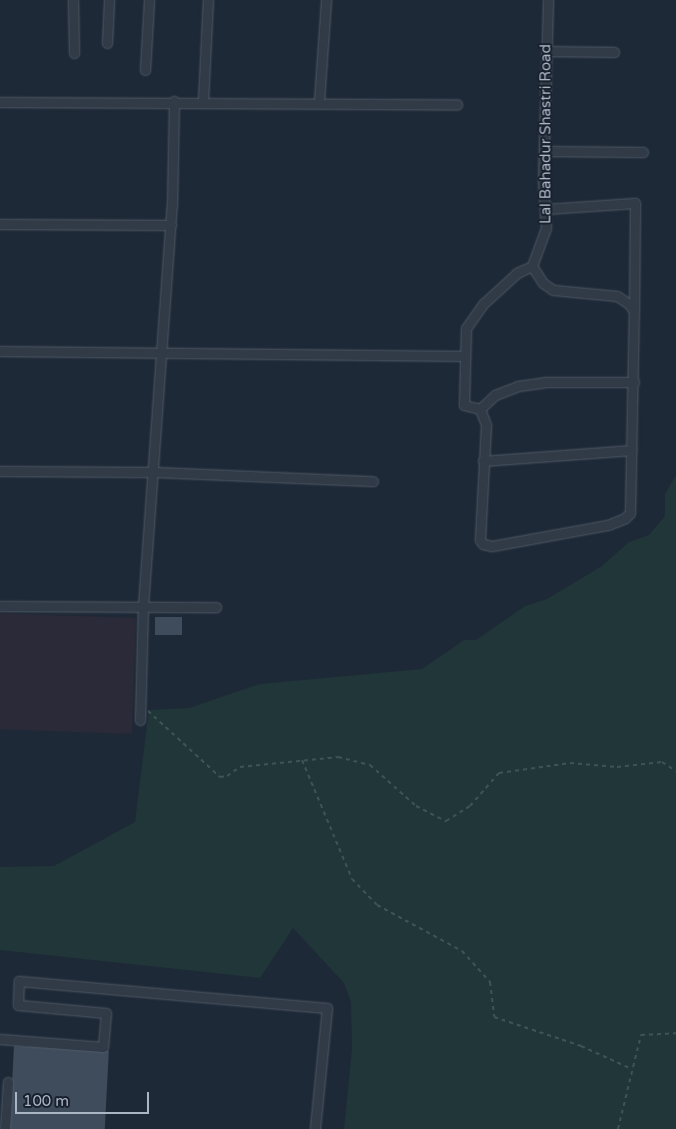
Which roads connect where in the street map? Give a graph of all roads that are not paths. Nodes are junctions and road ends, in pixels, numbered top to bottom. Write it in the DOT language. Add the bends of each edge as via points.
graph roads {
  1 [pos="73,0"];
  2 [pos="109,0"];
  3 [pos="149,0"];
  4 [pos="208,0"];
  5 [pos="326,0"];
  6 [pos="548,0"];
  7 [pos="107,43"];
  8 [pos="546,51"];
  9 [pos="614,52"];
  10 [pos="74,53"];
  11 [pos="145,70"];
  12 [pos="174,101"];
  13 [pos="203,101"];
  14 [pos="319,101"];
  15 [pos="0,102"];
  16 [pos="457,104"];
  17 [pos="544,151"];
  18 [pos="643,152"];
  19 [pos="545,209"];
  20 [pos="0,224"];
  21 [pos="171,226"];
  22 [pos="532,266"];
  23 [pos="634,311"];
  24 [pos="0,351"];
  25 [pos="161,353"];
  26 [pos="463,356"];
  27 [pos="634,382"];
  28 [pos="480,409"];
  29 [pos="632,450"];
  30 [pos="483,461"];
  31 [pos="0,470"];
  32 [pos="155,472"];
  33 [pos="373,482"];
  34 [pos="0,606"];
  35 [pos="143,606"];
  36 [pos="216,607"];
  37 [pos="140,720"];
  38 [pos="0,1039"];
  39 [pos="8,1082"];
  40 [pos="5,1129"];
  41 [pos="315,1129"];
  1 -- 10 [label="street"];
  2 -- 7 [label="street"];
  3 -- 11 [label="street"];
  4 -- 13 [label="street"];
  5 -- 14 [label="street"];
  6 -- 8 [label="street, Lal Bahadur Shastri Road"];
  8 -- 9 [label="street"];
  8 -- 17 [label="street, Lal Bahadur Shastri Road"];
  12 -- 13 [label="street"];
  12 -- 15 [label="street"];
  12 -- 21 [label="street"];
  13 -- 14 [label="street"];
  14 -- 16 [label="street"];
  17 -- 18 [label="street"];
  17 -- 19 [label="street, Lal Bahadur Shastri Road"];
  19 -- 22 [label="street, Lal Bahadur Shastri Road" via="545,236"];
  19 -- 23 [label="street" via="635,203"];
  20 -- 21 [label="street"];
  21 -- 25 [label="street"];
  22 -- 23 [label="street" via="543,284 553,290 617,296"];
  22 -- 26 [label="street" via="517,273 473,317 466,328"];
  23 -- 27 [label="street"];
  24 -- 25 [label="street"];
  25 -- 26 [label="street"];
  25 -- 32 [label="street"];
  26 -- 28 [label="street" via="462,401 467,408"];
  27 -- 28 [label="street" via="545,382 518,386 495,395"];
  27 -- 29 [label="street"];
  28 -- 30 [label="street" via="486,425"];
  29 -- 30 [label="street"];
  29 -- 30 [label="street" via="632,502 625,518 608,525 487,547 480,540"];
  31 -- 32 [label="street"];
  32 -- 33 [label="street"];
  32 -- 35 [label="street"];
  34 -- 35 [label="street"];
  35 -- 36 [label="street"];
  35 -- 37 [label="street"];
  38 -- 41 [label="street" via="103,1047 106,1013 18,1005 19,981 327,1008"];
  39 -- 40 [label="street"];
}
